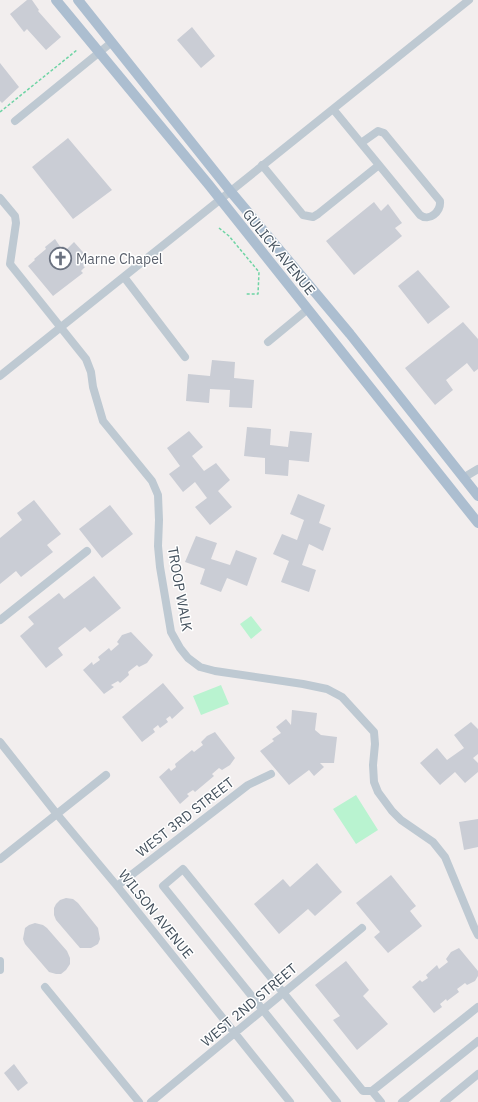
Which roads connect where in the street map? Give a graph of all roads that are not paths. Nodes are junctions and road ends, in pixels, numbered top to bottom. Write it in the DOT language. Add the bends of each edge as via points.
graph roads {
  1 [pos="56,0"];
  2 [pos="78,0"];
  3 [pos="470,0"];
  4 [pos="112,42"];
  5 [pos="100,52"];
  6 [pos="333,109"];
  7 [pos="15,121"];
  8 [pos="361,143"];
  9 [pos="262,165"];
  10 [pos="379,165"];
  11 [pos="231,192"];
  12 [pos="0,198"];
  13 [pos="220,200"];
  14 [pos="124,278"];
  15 [pos="308,309"];
  16 [pos="60,327"];
  17 [pos="268,342"];
  18 [pos="185,356"];
  19 [pos="0,376"];
  20 [pos="478,468"];
  21 [pos="463,478"];
  22 [pos="478,496"];
  23 [pos="478,523"];
  24 [pos="87,551"];
  25 [pos="0,620"];
  26 [pos="0,742"];
  27 [pos="272,774"];
  28 [pos="106,775"];
  29 [pos="56,813"];
  30 [pos="0,859"];
  31 [pos="117,886"];
  32 [pos="362,928"];
  33 [pos="478,935"];
  34 [pos="0,961"];
  35 [pos="0,970"];
  36 [pos="45,987"];
  37 [pos="284,993"];
  38 [pos="478,1007"];
  39 [pos="263,1010"];
  40 [pos="235,1034"];
  41 [pos="478,1041"];
  42 [pos="478,1074"];
  43 [pos="372,1091"];
  44 [pos="139,1102"];
  45 [pos="151,1102"];
  46 [pos="290,1102"];
  47 [pos="337,1102"];
  48 [pos="381,1102"];
  49 [pos="402,1102"];
  50 [pos="444,1102"];
  1 -- 5 [label="main road, GULICK AVENUE"];
  2 -- 4 [label="main road, GULICK AVENUE"];
  3 -- 6 [label="street"];
  4 -- 5 [label="street"];
  4 -- 11 [label="main road, GULICK AVENUE"];
  5 -- 7 [label="street"];
  5 -- 13 [label="main road, GULICK AVENUE"];
  6 -- 8 [label="street"];
  6 -- 9 [label="street"];
  8 -- 10 [label="street"];
  8 -- 10 [label="street" via="378,131 384,132 440,201 434,215 420,215"];
  9 -- 10 [label="street" via="303,214 313,217"];
  9 -- 11 [label="street"];
  11 -- 13 [label="street"];
  11 -- 21 [label="main road, GULICK AVENUE" via="350,334"];
  12 -- 16 [label="street, TROOP WALK" via="15,216 10,264"];
  13 -- 14 [label="street"];
  13 -- 15 [label="main road, GULICK AVENUE"];
  14 -- 16 [label="street"];
  14 -- 18 [label="street"];
  15 -- 17 [label="street"];
  15 -- 23 [label="main road, GULICK AVENUE"];
  16 -- 19 [label="street"];
  16 -- 33 [label="street, TROOP WALK" via="86,359 91,372 92,388 103,420 152,481 158,495 160,566 171,632 180,648 188,658 200,666 215,671 327,689 342,697 374,732 374,782 378,792 401,820 433,842 445,857"];
  20 -- 21 [label="street"];
  21 -- 22 [label="main road, GULICK AVENUE"];
  24 -- 25 [label="street"];
  26 -- 29 [label="street, WILSON AVENUE"];
  27 -- 31 [label="street, WEST 3RD STREET" via="248,785"];
  28 -- 29 [label="street"];
  29 -- 30 [label="street"];
  29 -- 31 [label="street, WILSON AVENUE"];
  31 -- 40 [label="street, WILSON AVENUE"];
  32 -- 37 [label="street, WEST 2ND STREET"];
  34 -- 35 [label="street"];
  36 -- 44 [label="street"];
  37 -- 39 [label="street, WEST 2ND STREET"];
  37 -- 39 [label="street" via="183,869 163,886"];
  37 -- 43 [label="street" via="363,1091"];
  38 -- 43 [label="street"];
  39 -- 40 [label="street, WEST 2ND STREET"];
  39 -- 47 [label="street"];
  40 -- 45 [label="street, WEST 2ND STREET"];
  40 -- 46 [label="street, WILSON AVENUE"];
  41 -- 49 [label="street"];
  42 -- 50 [label="street"];
  43 -- 48 [label="street"];
}
